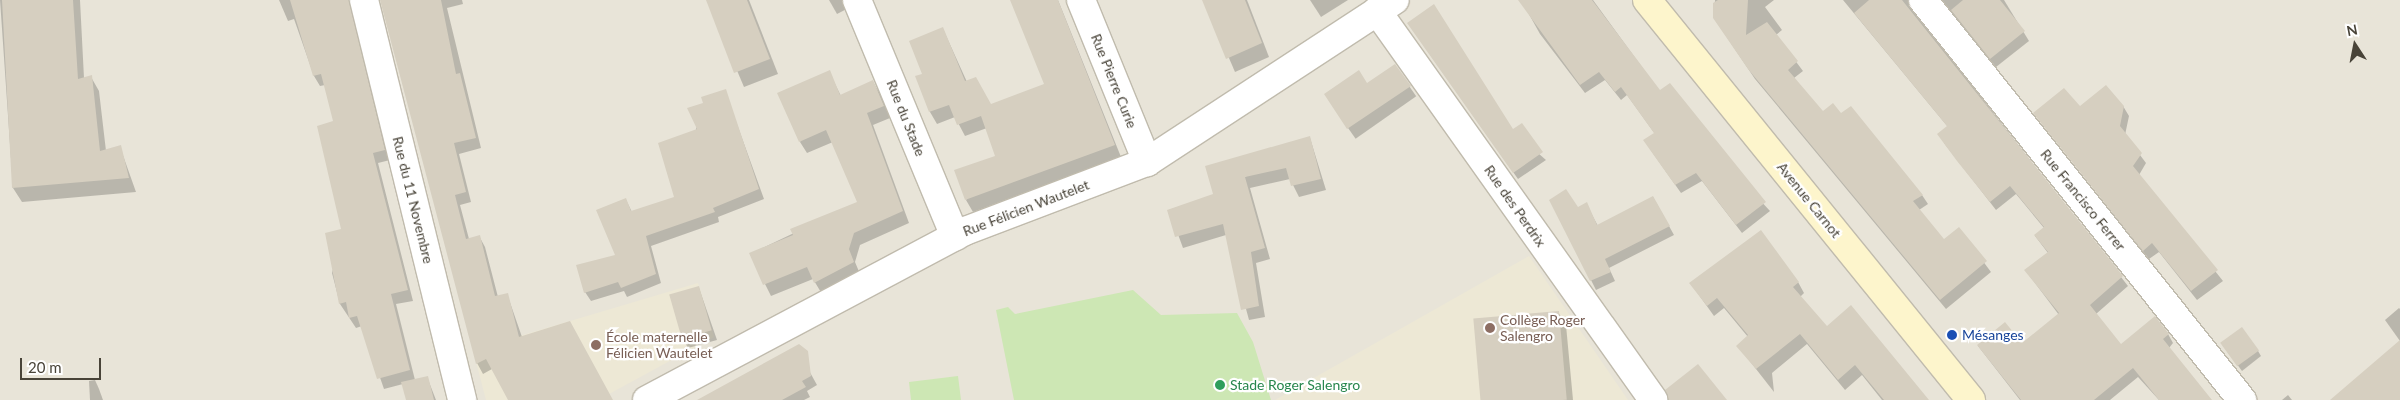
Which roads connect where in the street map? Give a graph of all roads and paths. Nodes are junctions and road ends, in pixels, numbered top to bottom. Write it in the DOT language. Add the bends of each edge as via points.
graph roads {
  1 [pos="364,0"];
  2 [pos="857,0"];
  3 [pos="1081,0"];
  4 [pos="1923,0"];
  5 [pos="1658,5"];
  6 [pos="1386,6"];
  7 [pos="1147,162"];
  8 [pos="955,237"];
  9 [pos="462,400"];
  10 [pos="647,400"];
  11 [pos="1653,400"];
  12 [pos="1970,400"];
  13 [pos="2242,400"];
  1 -- 9 [label="street, Rue du 11 Novembre"];
  2 -- 8 [label="street, Rue du Stade"];
  3 -- 7 [label="street, Rue Pierre Curie"];
  4 -- 13 [label="street, Rue Francisco Ferrer"];
  5 -- 12 [label="main road, Avenue Carnot"];
  6 -- 7 [label="street, Rue Félicien Wautelet"];
  6 -- 11 [label="street, Rue des Perdrix"];
  7 -- 8 [label="street, Rue Félicien Wautelet"];
  8 -- 10 [label="street, Rue Félicien Wautelet"];
}
